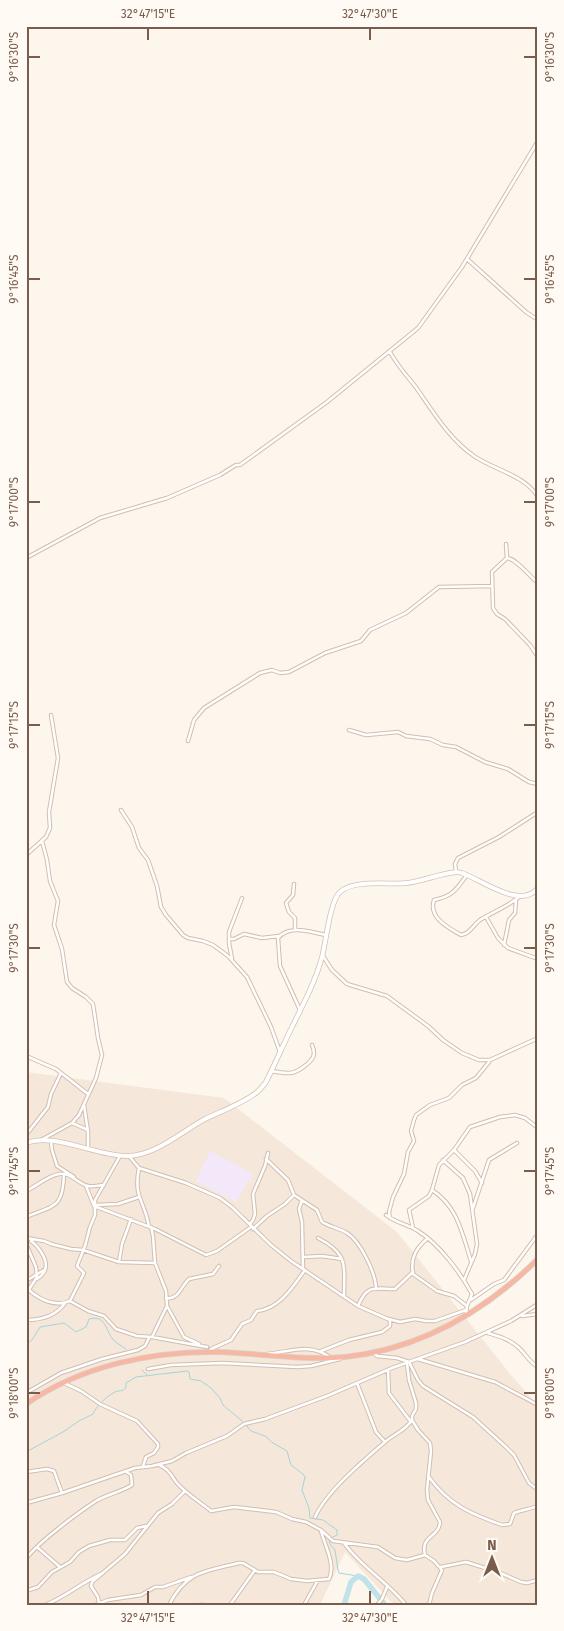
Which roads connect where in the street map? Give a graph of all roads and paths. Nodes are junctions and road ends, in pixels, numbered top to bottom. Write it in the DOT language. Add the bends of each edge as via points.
graph roads {
  1 [pos="538,141"];
  2 [pos="467,260"];
  3 [pos="538,320"];
  4 [pos="389,352"];
  5 [pos="538,497"];
  6 [pos="506,544"];
  7 [pos="26,558"];
  8 [pos="508,558"];
  9 [pos="538,583"];
  10 [pos="492,586"];
  11 [pos="538,657"];
  12 [pos="50,715"];
  13 [pos="350,730"];
  14 [pos="188,741"];
  15 [pos="538,784"];
  16 [pos="121,810"];
  17 [pos="538,812"];
  18 [pos="42,840"];
  19 [pos="26,855"];
  20 [pos="456,871"];
  21 [pos="467,875"];
  22 [pos="294,884"];
  23 [pos="538,888"];
  24 [pos="242,898"];
  25 [pos="518,898"];
  26 [pos="486,917"];
  27 [pos="295,930"];
  28 [pos="279,936"];
  29 [pos="326,936"];
  30 [pos="229,939"];
  31 [pos="504,944"];
  32 [pos="322,955"];
  33 [pos="538,959"];
  34 [pos="233,961"];
  35 [pos="300,1010"];
  36 [pos="538,1038"];
  37 [pos="312,1045"];
  38 [pos="280,1052"];
  39 [pos="26,1056"];
  40 [pos="490,1060"];
  41 [pos="271,1071"];
  42 [pos="61,1073"];
  43 [pos="88,1094"];
  44 [pos="84,1103"];
  45 [pos="72,1123"];
  46 [pos="538,1128"];
  47 [pos="88,1130"];
  48 [pos="26,1135"];
  49 [pos="42,1140"];
  50 [pos="51,1141"];
  51 [pos="26,1143"];
  52 [pos="517,1143"];
  53 [pos="88,1150"];
  54 [pos="454,1150"];
  55 [pos="268,1153"];
  56 [pos="120,1156"];
  57 [pos="129,1156"];
  58 [pos="266,1159"];
  59 [pos="442,1160"];
  60 [pos="139,1168"];
  61 [pos="64,1174"];
  62 [pos="76,1179"];
  63 [pos="482,1183"];
  64 [pos="104,1185"];
  65 [pos="86,1186"];
  66 [pos="432,1190"];
  67 [pos="26,1191"];
  68 [pos="294,1195"];
  69 [pos="139,1197"];
  70 [pos="302,1200"];
  71 [pos="94,1205"];
  72 [pos="473,1210"];
  73 [pos="386,1215"];
  74 [pos="27,1216"];
  75 [pos="390,1218"];
  76 [pos="131,1219"];
  77 [pos="150,1227"];
  78 [pos="251,1227"];
  79 [pos="413,1228"];
  80 [pos="538,1234"];
  81 [pos="318,1238"];
  82 [pos="428,1238"];
  83 [pos="28,1239"];
  84 [pos="26,1244"];
  85 [pos="83,1250"];
  86 [pos="304,1258"];
  87 [pos="342,1259"];
  88 [pos="538,1260"];
  89 [pos="471,1261"];
  90 [pos="119,1262"];
  91 [pos="155,1263"];
  92 [pos="219,1266"];
  93 [pos="46,1269"];
  94 [pos="304,1270"];
  95 [pos="412,1272"];
  96 [pos="37,1274"];
  97 [pos="37,1280"];
  98 [pos="464,1280"];
  99 [pos="26,1281"];
  100 [pos="376,1288"];
  101 [pos="30,1290"];
  102 [pos="26,1294"];
  103 [pos="344,1296"];
  104 [pos="166,1298"];
  105 [pos="470,1300"];
  106 [pos="70,1301"];
  107 [pos="65,1303"];
  108 [pos="538,1304"];
  109 [pos="167,1306"];
  110 [pos="358,1306"];
  111 [pos="466,1308"];
  112 [pos="538,1314"];
  113 [pos="466,1316"];
  114 [pos="520,1316"];
  115 [pos="388,1318"];
  116 [pos="26,1320"];
  117 [pos="486,1332"];
  118 [pos="150,1337"];
  119 [pos="207,1347"];
  120 [pos="211,1349"];
  121 [pos="321,1351"];
  122 [pos="217,1352"];
  123 [pos="372,1352"];
  124 [pos="256,1355"];
  125 [pos="347,1357"];
  126 [pos="332,1358"];
  127 [pos="418,1358"];
  128 [pos="408,1362"];
  129 [pos="538,1368"];
  130 [pos="148,1369"];
  131 [pos="388,1370"];
  132 [pos="64,1383"];
  133 [pos="357,1383"];
  134 [pos="26,1393"];
  135 [pos="26,1404"];
  136 [pos="538,1405"];
  137 [pos="411,1421"];
  138 [pos="385,1442"];
  139 [pos="158,1465"];
  140 [pos="143,1466"];
  141 [pos="125,1471"];
  142 [pos="26,1472"];
  143 [pos="429,1477"];
  144 [pos="538,1490"];
  145 [pos="185,1491"];
  146 [pos="62,1493"];
  147 [pos="26,1503"];
  148 [pos="538,1506"];
  149 [pos="315,1517"];
  150 [pos="146,1526"];
  151 [pos="321,1530"];
  152 [pos="344,1543"];
  153 [pos="37,1547"];
  154 [pos="425,1556"];
  155 [pos="26,1559"];
  156 [pos="60,1567"];
  157 [pos="441,1567"];
  158 [pos="255,1570"];
  159 [pos="105,1572"];
  160 [pos="193,1576"];
  161 [pos="319,1580"];
  162 [pos="538,1580"];
  163 [pos="387,1586"];
  164 [pos="26,1591"];
  165 [pos="99,1603"];
  166 [pos="45,1605"];
  167 [pos="95,1605"];
  168 [pos="169,1605"];
  169 [pos="199,1605"];
  170 [pos="205,1605"];
  171 [pos="230,1605"];
  172 [pos="304,1605"];
  173 [pos="377,1605"];
  174 [pos="406,1605"];
  175 [pos="429,1605"];
  1 -- 2 [label="street"];
  2 -- 3 [label="street"];
  2 -- 4 [label="street" via="418,328"];
  4 -- 5 [label="street" via="454,438 474,456 520,480"];
  4 -- 7 [label="street" via="240,465 167,498 100,518"];
  6 -- 8 [label="street"];
  8 -- 9 [label="street" via="515,560"];
  8 -- 10 [label="street" via="492,572"];
  10 -- 11 [label="street" via="495,612 530,645"];
  10 -- 14 [label="street" via="438,587 406,613 370,630 361,641 325,653 289,672 269,670 251,677 204,708 194,720"];
  12 -- 18 [label="street" via="58,758 48,812 50,828"];
  13 -- 15 [label="street" via="366,736 398,732 430,739 508,768"];
  16 -- 34 [label="street" via="148,860 166,915 188,938 213,945"];
  17 -- 20 [label="street" via="458,858"];
  18 -- 19 [label="street"];
  18 -- 43 [label="street" via="58,901 54,926 62,949 67,982 91,1002 96,1020 102,1058"];
  20 -- 21 [label="street"];
  20 -- 29 [label="street" via="419,882 348,887 341,891 333,904"];
  21 -- 25 [label="street"];
  21 -- 26 [label="street" via="457,890 434,901 436,917 462,936"];
  22 -- 27 [label="street" via="294,895 286,903 295,919"];
  23 -- 25 [label="street"];
  24 -- 30 [label="street"];
  25 -- 26 [label="street"];
  25 -- 31 [label="street"];
  26 -- 31 [label="street"];
  27 -- 28 [label="street"];
  27 -- 29 [label="street"];
  28 -- 30 [label="street" via="260,938 244,934"];
  28 -- 35 [label="street" via="280,966"];
  29 -- 32 [label="street"];
  30 -- 34 [label="street"];
  31 -- 33 [label="street" via="511,950"];
  32 -- 35 [label="street"];
  32 -- 40 [label="street" via="347,984 387,996 457,1049 479,1060"];
  34 -- 38 [label="street" via="250,981"];
  35 -- 38 [label="street"];
  36 -- 40 [label="street"];
  37 -- 41 [label="street" via="313,1057 295,1072"];
  38 -- 41 [label="street"];
  39 -- 42 [label="street"];
  40 -- 75 [label="street" via="476,1078 414,1118 411,1131 414,1141 393,1197"];
  41 -- 57 [label="street" via="263,1086 253,1095 154,1149"];
  42 -- 43 [label="street"];
  42 -- 48 [label="street" via="48,1107"];
  43 -- 44 [label="street"];
  44 -- 45 [label="street"];
  44 -- 47 [label="street"];
  45 -- 47 [label="street"];
  45 -- 49 [label="street"];
  46 -- 54 [label="street" via="525,1118 500,1117 470,1127"];
  47 -- 53 [label="street"];
  49 -- 50 [label="street"];
  49 -- 51 [label="street"];
  50 -- 53 [label="street"];
  50 -- 62 [label="street" via="57,1166"];
  52 -- 63 [label="street" via="491,1158"];
  53 -- 56 [label="street"];
  54 -- 59 [label="street"];
  54 -- 63 [label="street"];
  55 -- 58 [label="street"];
  56 -- 57 [label="street"];
  56 -- 64 [label="street"];
  57 -- 60 [label="street"];
  58 -- 68 [label="street" via="288,1180"];
  58 -- 78 [label="street" via="253,1194 255,1214"];
  59 -- 66 [label="street"];
  59 -- 72 [label="street" via="466,1182"];
  60 -- 69 [label="street" via="136,1184"];
  60 -- 78 [label="street" via="215,1196"];
  61 -- 62 [label="street"];
  61 -- 67 [label="street"];
  61 -- 74 [label="street" via="59,1202"];
  62 -- 65 [label="street"];
  63 -- 72 [label="street"];
  64 -- 65 [label="street"];
  64 -- 71 [label="street"];
  65 -- 71 [label="street"];
  66 -- 79 [label="street" via="428,1198 409,1210"];
  66 -- 89 [label="street" via="444,1198 454,1213"];
  68 -- 70 [label="street"];
  68 -- 78 [label="street"];
  69 -- 71 [label="street" via="118,1204"];
  69 -- 77 [label="street"];
  70 -- 86 [label="street" via="299,1209"];
  70 -- 100 [label="street" via="315,1207 324,1224 353,1237 371,1267"];
  71 -- 76 [label="street"];
  71 -- 85 [label="street" via="95,1215"];
  72 -- 89 [label="street" via="476,1244"];
  73 -- 75 [label="street"];
  75 -- 79 [label="street"];
  76 -- 77 [label="street"];
  76 -- 90 [label="street"];
  77 -- 78 [label="street" via="208,1255"];
  77 -- 91 [label="street"];
  78 -- 94 [label="street"];
  79 -- 82 [label="street"];
  80 -- 105 [label="street" via="504,1280"];
  81 -- 87 [label="street" via="334,1248"];
  82 -- 95 [label="street" via="413,1256"];
  82 -- 98 [label="street"];
  83 -- 85 [label="street"];
  83 -- 93 [label="street" via="40,1250"];
  84 -- 96 [label="street"];
  85 -- 90 [label="street"];
  85 -- 106 [label="street" via="76,1266 84,1273"];
  86 -- 87 [label="street"];
  86 -- 94 [label="street"];
  87 -- 103 [label="street"];
  88 -- 113 [label="highway" via="499,1294"];
  89 -- 98 [label="street"];
  90 -- 91 [label="street"];
  91 -- 104 [label="street"];
  92 -- 104 [label="street" via="213,1274 188,1279 176,1297"];
  93 -- 96 [label="street"];
  93 -- 97 [label="street"];
  94 -- 110 [label="street"];
  94 -- 120 [label="street" via="293,1287 273,1306 257,1311 231,1340"];
  95 -- 100 [label="street" via="395,1289"];
  95 -- 111 [label="street" via="437,1291 454,1296"];
  96 -- 97 [label="street"];
  96 -- 99 [label="street"];
  97 -- 101 [label="street"];
  98 -- 105 [label="street" via="472,1294"];
  100 -- 110 [label="street" via="364,1294"];
  101 -- 102 [label="street"];
  101 -- 107 [label="street" via="44,1301"];
  104 -- 109 [label="street"];
  105 -- 111 [label="street"];
  106 -- 107 [label="street"];
  106 -- 118 [label="street" via="104,1316 116,1329"];
  107 -- 116 [label="street" via="48,1317"];
  108 -- 114 [label="street"];
  109 -- 118 [label="street"];
  109 -- 119 [label="street" via="184,1337"];
  110 -- 115 [label="street"];
  111 -- 113 [label="street"];
  111 -- 115 [label="street" via="434,1321 415,1318 400,1322"];
  112 -- 114 [label="street"];
  113 -- 123 [label="highway" via="430,1334"];
  114 -- 117 [label="street"];
  115 -- 121 [label="street" via="390,1326 382,1332"];
  117 -- 127 [label="street"];
  117 -- 129 [label="street" via="510,1340"];
  118 -- 119 [label="street"];
  118 -- 134 [label="street" via="138,1350 61,1373"];
  119 -- 120 [label="street"];
  120 -- 122 [label="street"];
  121 -- 124 [label="street" via="304,1348"];
  121 -- 126 [label="street"];
  122 -- 124 [label="highway"];
  122 -- 132 [label="highway" via="132,1360 99,1368"];
  123 -- 125 [label="highway"];
  123 -- 128 [label="street" via="377,1356"];
  124 -- 126 [label="highway"];
  125 -- 126 [label="highway"];
  125 -- 130 [label="street" via="298,1367 222,1363"];
  127 -- 128 [label="street"];
  127 -- 136 [label="street" via="495,1382"];
  128 -- 131 [label="street"];
  128 -- 137 [label="street" via="416,1403"];
  128 -- 144 [label="street" via="423,1386 473,1417 507,1448 529,1483"];
  131 -- 133 [label="street"];
  131 -- 137 [label="street" via="389,1393"];
  132 -- 135 [label="highway"];
  132 -- 140 [label="street" via="130,1417 152,1437 158,1447 154,1454 146,1457"];
  133 -- 138 [label="street" via="376,1432"];
  133 -- 139 [label="street" via="244,1424 227,1436"];
  137 -- 138 [label="street" via="403,1431"];
  137 -- 143 [label="street" via="430,1443"];
  138 -- 149 [label="street" via="332,1491"];
  139 -- 140 [label="street"];
  139 -- 145 [label="street" via="166,1469"];
  140 -- 141 [label="street"];
  141 -- 146 [label="street"];
  141 -- 153 [label="street" via="131,1475 132,1485 97,1501"];
  142 -- 146 [label="street" via="54,1471"];
  143 -- 148 [label="street" via="453,1504 502,1525 510,1524 516,1512"];
  143 -- 154 [label="street" via="428,1500 440,1526 423,1546"];
  145 -- 150 [label="street"];
  145 -- 151 [label="street" via="211,1511 234,1507 260,1509 306,1522"];
  146 -- 147 [label="street"];
  150 -- 156 [label="street" via="137,1528 125,1540 89,1546"];
  150 -- 159 [label="street" via="125,1554"];
  151 -- 152 [label="street" via="333,1540"];
  151 -- 161 [label="street" via="331,1568 329,1579"];
  152 -- 154 [label="street" via="378,1547 395,1558 407,1560"];
  152 -- 163 [label="street"];
  153 -- 155 [label="street"];
  153 -- 156 [label="street"];
  154 -- 157 [label="street"];
  156 -- 164 [label="street" via="38,1587"];
  157 -- 162 [label="street" via="466,1562 521,1582"];
  157 -- 175 [label="street"];
  158 -- 160 [label="street" via="239,1563"];
  158 -- 161 [label="street" via="300,1580"];
  158 -- 171 [label="street"];
  159 -- 165 [label="street" via="92,1584"];
  159 -- 166 [label="street"];
  160 -- 165 [label="street" via="155,1587 141,1595"];
  160 -- 168 [label="street"];
  161 -- 172 [label="street"];
  163 -- 173 [label="street"];
  163 -- 174 [label="street"];
  165 -- 167 [label="street"];
  169 -- 170 [label="street"];
}
